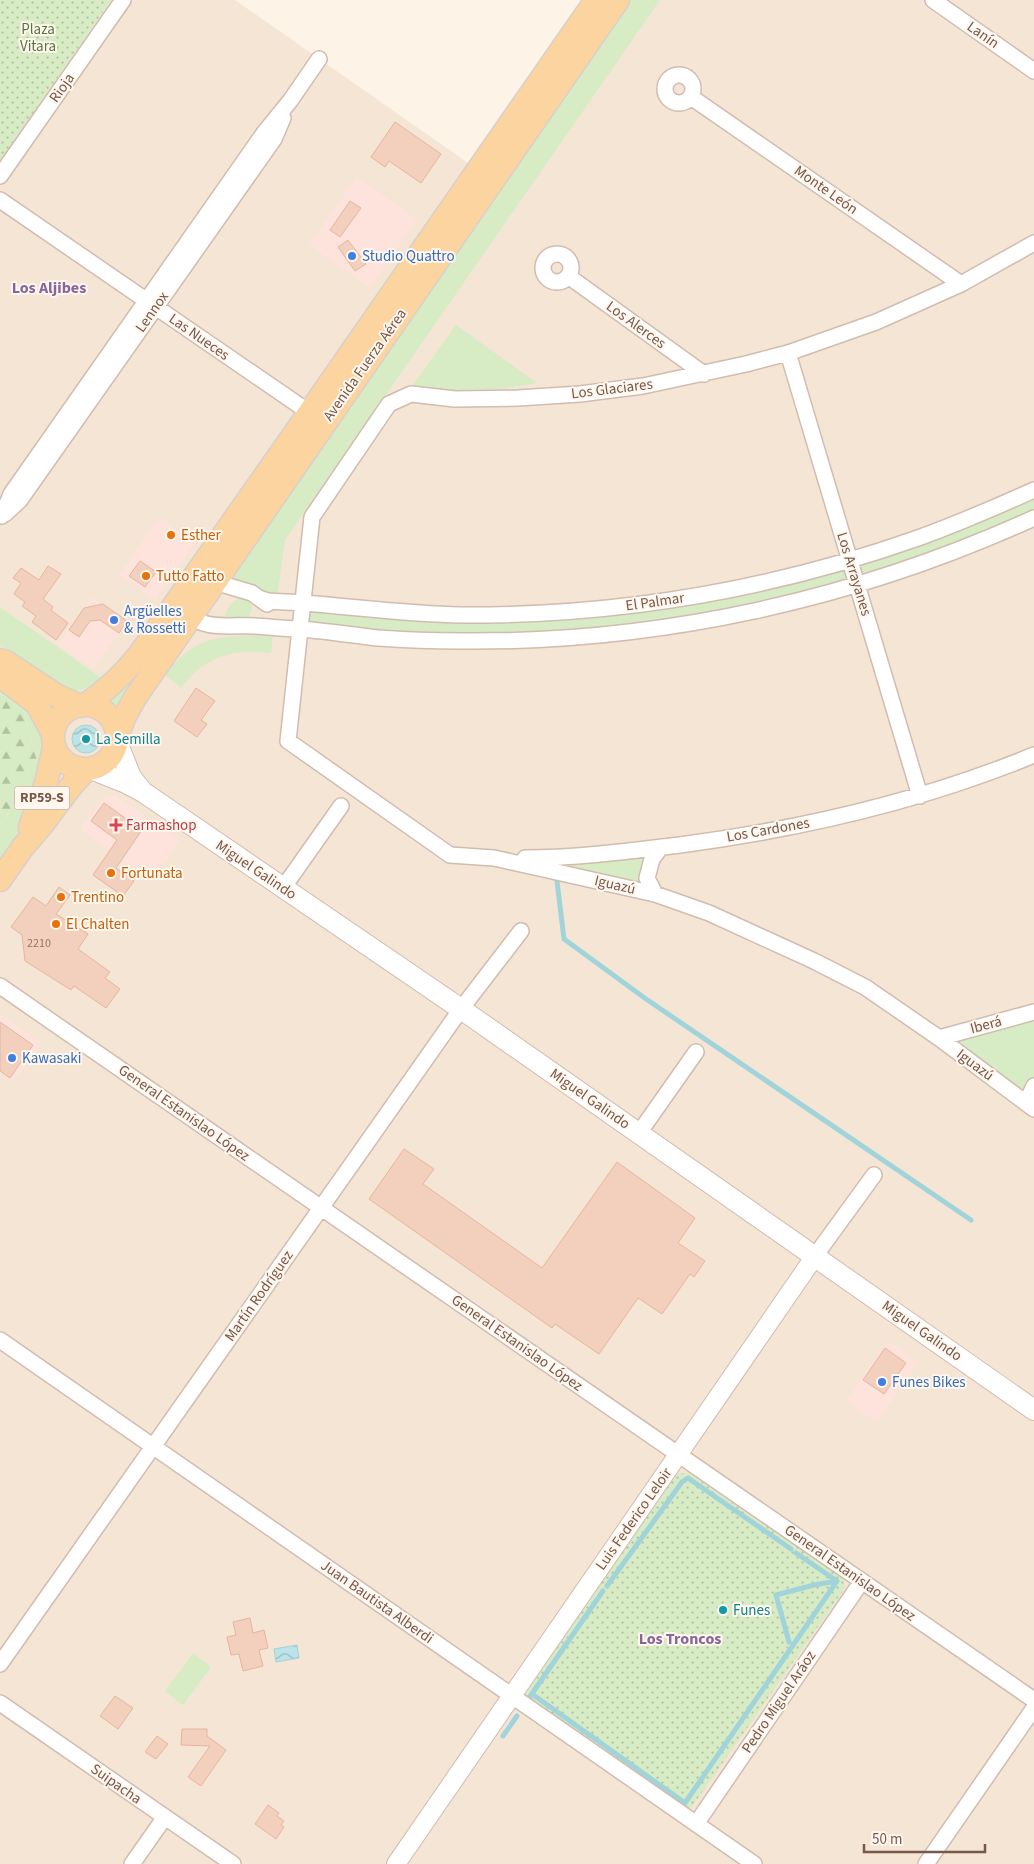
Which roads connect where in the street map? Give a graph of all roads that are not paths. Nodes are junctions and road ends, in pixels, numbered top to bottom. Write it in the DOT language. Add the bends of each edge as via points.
graph roads {
  1 [pos="123,0"];
  2 [pos="596,0"];
  3 [pos="618,0"];
  4 [pos="933,0"];
  5 [pos="319,59"];
  6 [pos="1034,71"];
  7 [pos="691,97"];
  8 [pos="532,109"];
  9 [pos="0,176"];
  10 [pos="0,200"];
  11 [pos="1034,243"];
  12 [pos="568,276"];
  13 [pos="961,284"];
  14 [pos="151,304"];
  15 [pos="788,353"];
  16 [pos="704,374"];
  17 [pos="317,418"];
  18 [pos="1034,490"];
  19 [pos="1,518"];
  20 [pos="1034,518"];
  21 [pos="850,560"];
  22 [pos="205,579"];
  23 [pos="857,586"];
  24 [pos="259,598"];
  25 [pos="303,603"];
  26 [pos="183,610"];
  27 [pos="255,626"];
  28 [pos="300,629"];
  29 [pos="0,660"];
  30 [pos="0,676"];
  31 [pos="82,705"];
  32 [pos="117,738"];
  33 [pos="54,740"];
  34 [pos="1034,755"];
  35 [pos="88,769"];
  36 [pos="143,792"];
  37 [pos="920,796"];
  38 [pos="341,806"];
  39 [pos="23,847"];
  40 [pos="661,847"];
  41 [pos="494,858"];
  42 [pos="0,880"];
  43 [pos="283,888"];
  44 [pos="655,894"];
  45 [pos="521,931"];
  46 [pos="0,986"];
  47 [pos="460,1009"];
  48 [pos="1034,1012"];
  49 [pos="939,1038"];
  50 [pos="696,1052"];
  51 [pos="1034,1086"];
  52 [pos="1030,1106"];
  53 [pos="639,1133"];
  54 [pos="874,1175"];
  55 [pos="321,1207"];
  56 [pos="815,1256"];
  57 [pos="0,1340"];
  58 [pos="1034,1410"];
  59 [pos="153,1446"];
  60 [pos="679,1454"];
  61 [pos="862,1581"];
  62 [pos="0,1664"];
  63 [pos="512,1696"];
  64 [pos="1034,1700"];
  65 [pos="0,1703"];
  66 [pos="1034,1708"];
  67 [pos="165,1817"];
  68 [pos="696,1824"];
  69 [pos="132,1864"];
  70 [pos="233,1864"];
  71 [pos="396,1864"];
  72 [pos="754,1864"];
  73 [pos="926,1864"];
  1 -- 9 [label="street, Rioja"];
  2 -- 8 [label="main road, Avenida Fuerza Aérea"];
  3 -- 8 [label="main road, Avenida Fuerza Aérea"];
  4 -- 6 [label="street, Lanín"];
  5 -- 14 [label="street, Lennox" via="290,100 274,139"];
  7 -- 13 [label="street, Monte León"];
  8 -- 17 [label="main road, Avenida Fuerza Aérea"];
  10 -- 14 [label="street, Las Nueces"];
  11 -- 13 [label="street, Los Glaciares"];
  12 -- 16 [label="street, Los Alerces"];
  13 -- 15 [label="street, Los Glaciares" via="876,322"];
  14 -- 17 [label="street, Las Nueces"];
  14 -- 19 [label="street, Lennox" via="20,500"];
  15 -- 16 [label="street, Los Glaciares"];
  15 -- 21 [label="street, Los Arrayanes"];
  16 -- 25 [label="street, Los Glaciares" via="580,394 455,399 411,394 389,404 312,517"];
  17 -- 22 [label="main road, Avenida Fuerza Aérea"];
  18 -- 21 [label="street, El Palmar" via="927,535"];
  20 -- 23 [label="street, El Palmar" via="928,562"];
  21 -- 23 [label="street, Los Arrayanes"];
  21 -- 25 [label="street, El Palmar" via="773,581 696,596 559,612 460,615"];
  22 -- 24 [label="street, El Palmar"];
  22 -- 26 [label="main road, Avenida Fuerza Aérea"];
  23 -- 28 [label="street, El Palmar" via="701,622 559,638 461,641 380,638"];
  23 -- 37 [label="street, Los Arrayanes"];
  24 -- 25 [label="street, El Palmar"];
  24 -- 25 [label="street, El Palmar" via="276,605"];
  25 -- 28 [label="street, Los Glaciares"];
  26 -- 27 [label="street, El Palmar" via="212,625"];
  26 -- 31 [label="main road, Avenida Fuerza Aérea" via="128,670 100,695"];
  26 -- 32 [label="main road, Avenida Fuerza Aérea" via="125,716"];
  27 -- 28 [label="street, El Palmar"];
  27 -- 28 [label="street, El Palmar" via="282,633"];
  28 -- 41 [label="street, Iguazú" via="288,741 450,855"];
  29 -- 31 [label="main road" via="56,694"];
  30 -- 33 [label="main road" via="37,704"];
  31 -- 32 [label="main road" via="94,706 110,716"];
  31 -- 33 [label="main road, Avenida Fuerza Aérea" via="62,715 56,724"];
  32 -- 35 [label="main road, Avenida Fuerza Aérea / RP59-S" via="114,752 108,760"];
  32 -- 36 [label="main road, Miguel Galindo" via="131,777"];
  33 -- 35 [label="main road" via="59,756 66,764"];
  33 -- 39 [label="main road, Avenida Fuerza Aérea / RP59-S" via="46,783"];
  34 -- 37 [label="street, Los Cardones"];
  35 -- 36 [label="main road, Miguel Galindo"];
  35 -- 39 [label="main road, Avenida Fuerza Aérea / RP59-S"];
  36 -- 43 [label="main road, Miguel Galindo"];
  37 -- 40 [label="street, Los Cardones" via="833,819 757,834"];
  38 -- 43 [label="street"];
  39 -- 42 [label="main road, Avenida Fuerza Aérea / RP59-S"];
  40 -- 41 [label="street, Los Cardones" via="564,858"];
  40 -- 44 [label="street" via="652,859 647,878"];
  41 -- 44 [label="street, Iguazú"];
  43 -- 47 [label="main road, Miguel Galindo"];
  44 -- 49 [label="street, Iguazú" via="708,913 814,960 865,987"];
  45 -- 47 [label="street, Martín Rodríguez"];
  46 -- 55 [label="street, General Estanislao López"];
  47 -- 53 [label="main road, Miguel Galindo"];
  47 -- 55 [label="street, Martín Rodríguez"];
  48 -- 49 [label="street, Iberá"];
  49 -- 52 [label="street, Iguazú"];
  50 -- 53 [label="street"];
  51 -- 52 [label="street"];
  53 -- 56 [label="main road, Miguel Galindo"];
  54 -- 56 [label="street, Luis Federico Leloir"];
  55 -- 59 [label="street, Martín Rodríguez"];
  55 -- 60 [label="street, General Estanislao López"];
  56 -- 58 [label="main road, Miguel Galindo"];
  56 -- 60 [label="street, Luis Federico Leloir"];
  57 -- 59 [label="street, Juan Bautista Alberdi"];
  59 -- 62 [label="street, Martín Rodríguez"];
  59 -- 63 [label="street, Juan Bautista Alberdi"];
  60 -- 61 [label="street, General Estanislao López"];
  60 -- 63 [label="street, Luis Federico Leloir"];
  61 -- 64 [label="street, General Estanislao López"];
  61 -- 68 [label="street, Pedro Miguel Aráoz"];
  63 -- 68 [label="street, Juan Bautista Alberdi"];
  63 -- 71 [label="street, Luis Federico Leloir"];
  65 -- 67 [label="street, Suipacha"];
  66 -- 73 [label="street"];
  67 -- 69 [label="street"];
  67 -- 70 [label="street, Suipacha"];
  68 -- 72 [label="street, Juan Bautista Alberdi"];
}
